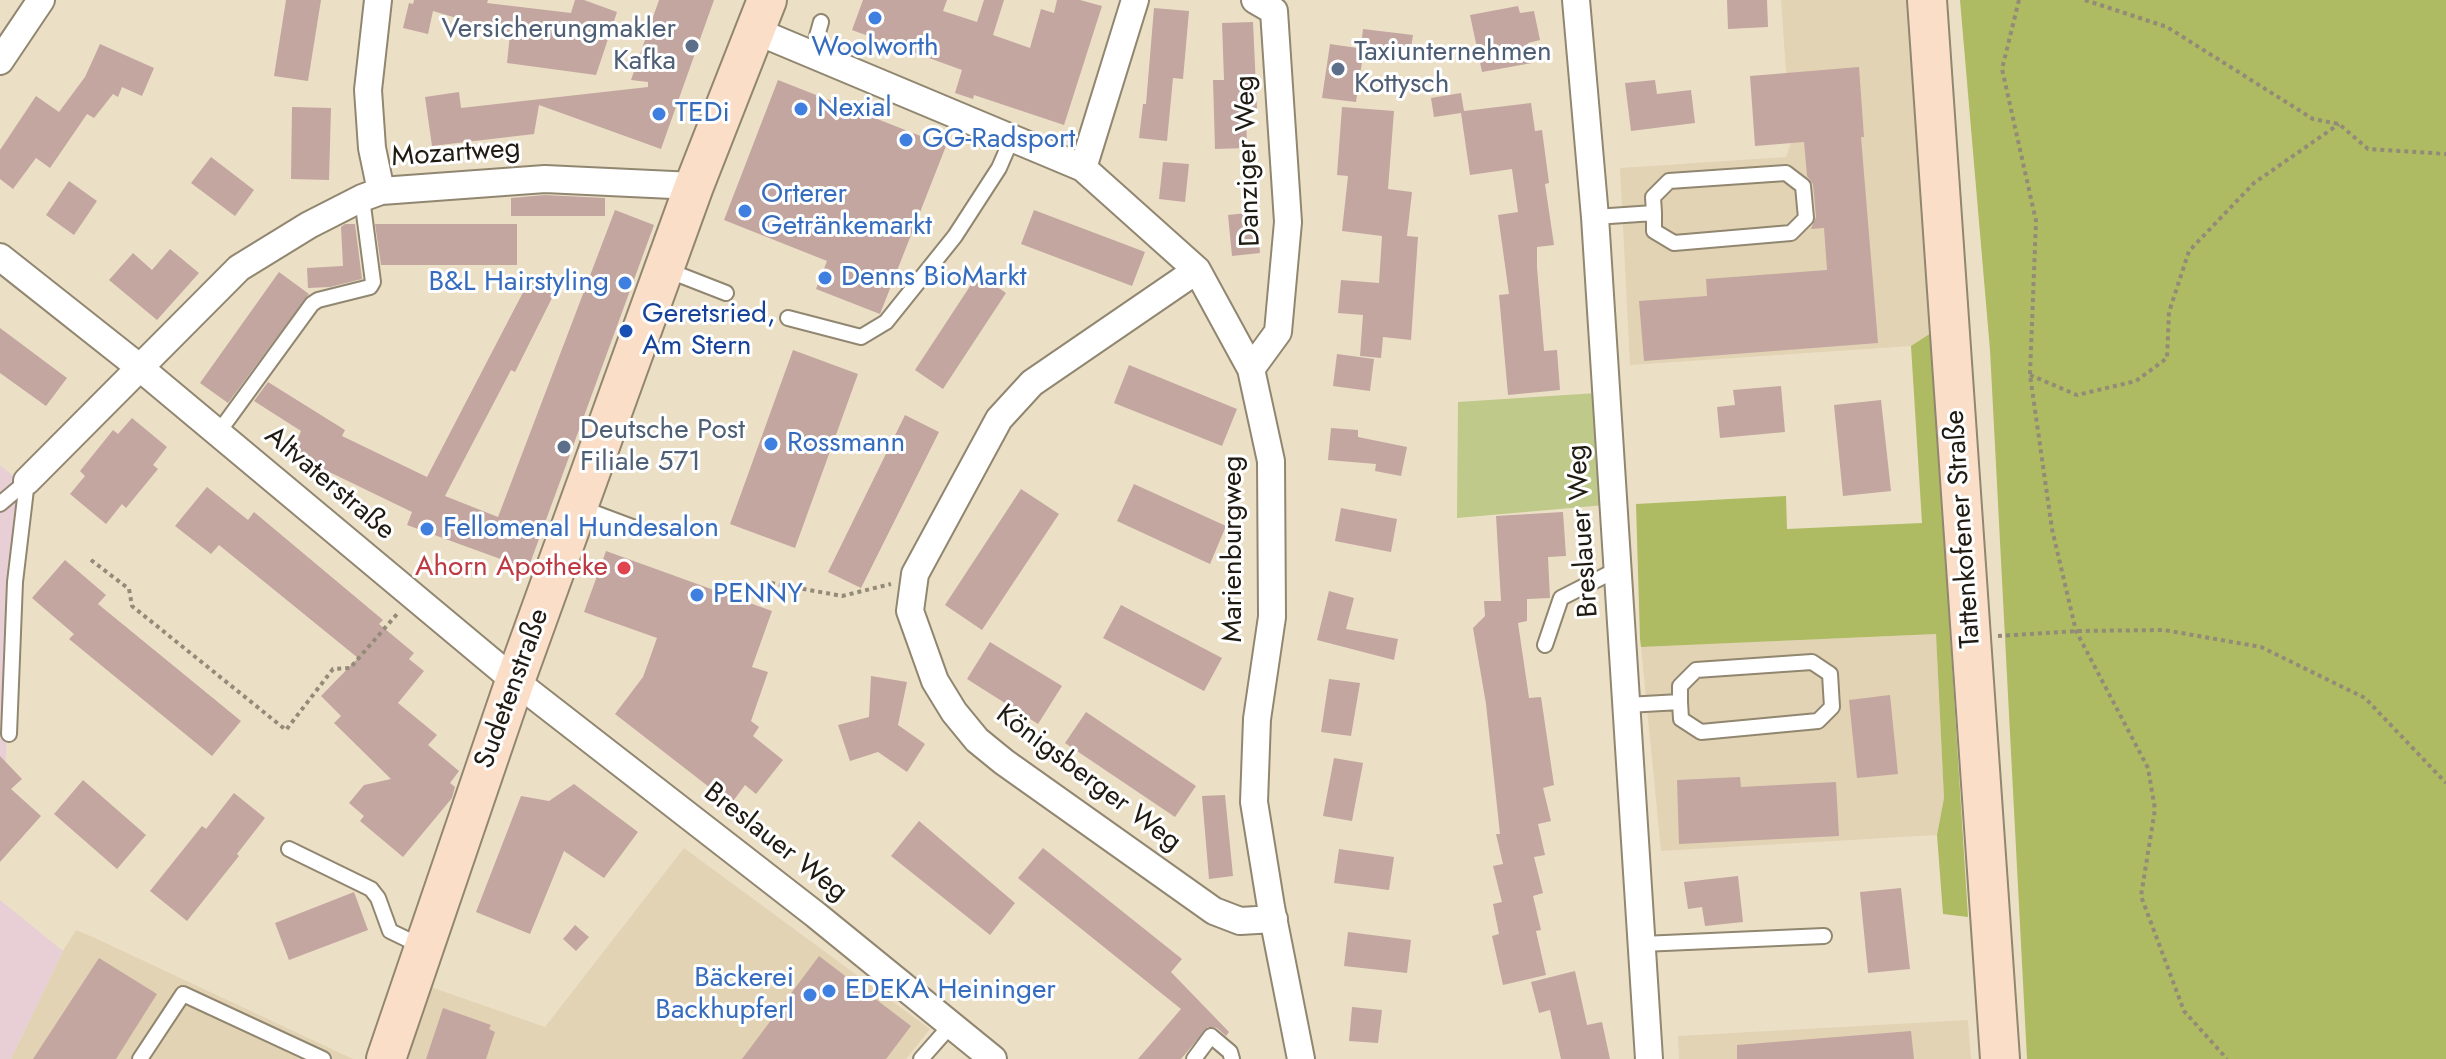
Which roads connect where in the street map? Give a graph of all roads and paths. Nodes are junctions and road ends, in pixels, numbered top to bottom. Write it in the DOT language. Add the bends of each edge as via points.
graph roads {
  1 [pos="41,0"];
  2 [pos="378,0"];
  3 [pos="1135,0"];
  4 [pos="1255,0"];
  5 [pos="1576,0"];
  6 [pos="1927,0"];
  7 [pos="2019,0"];
  8 [pos="2085,0"];
  9 [pos="759,9"];
  10 [pos="821,22"];
  11 [pos="812,54"];
  12 [pos="0,61"];
  13 [pos="2339,124"];
  14 [pos="1012,138"];
  15 [pos="2446,154"];
  16 [pos="1083,168"];
  17 [pos="694,186"];
  18 [pos="372,195"];
  19 [pos="1654,213"];
  20 [pos="1595,217"];
  21 [pos="0,257"];
  22 [pos="664,269"];
  23 [pos="1197,270"];
  24 [pos="726,293"];
  25 [pos="788,318"];
  26 [pos="139,367"];
  27 [pos="1251,369"];
  28 [pos="2030,375"];
  29 [pos="218,433"];
  30 [pos="27,481"];
  31 [pos="0,504"];
  32 [pos="579,507"];
  33 [pos="635,528"];
  34 [pos="91,560"];
  35 [pos="1618,569"];
  36 [pos="771,583"];
  37 [pos="914,584"];
  38 [pos="412,596"];
  39 [pos="2076,631"];
  40 [pos="2027,634"];
  41 [pos="1545,645"];
  42 [pos="515,681"];
  43 [pos="1680,702"];
  44 [pos="1627,705"];
  45 [pos="9,734"];
  46 [pos="2446,783"];
  47 [pos="289,849"];
  48 [pos="1274,919"];
  49 [pos="1824,936"];
  50 [pos="1642,944"];
  51 [pos="423,948"];
  52 [pos="951,1025"];
  53 [pos="140,1059"];
  54 [pos="323,1059"];
  55 [pos="386,1059"];
  56 [pos="921,1059"];
  57 [pos="993,1059"];
  58 [pos="1194,1059"];
  59 [pos="1232,1059"];
  60 [pos="1301,1059"];
  61 [pos="1649,1059"];
  62 [pos="2000,1059"];
  63 [pos="2227,1059"];
  1 -- 12 [label="street"];
  2 -- 18 [label="street" via="368,90"];
  3 -- 16 [label="street"];
  4 -- 27 [label="street, Danziger Weg" via="1274,11 1288,222 1278,332"];
  5 -- 20 [label="street, Breslauer Weg"];
  6 -- 62 [label="street, Tattenkofener Straße"];
  7 -- 28 [label="path" via="2002,69 2036,221"];
  8 -- 13 [label="path" via="2167,27 2313,119"];
  9 -- 11 [label="street, Marienburgweg"];
  9 -- 17 [label="street, Sudetenstraße"];
  10 -- 11 [label="lane"];
  11 -- 14 [label="street, Marienburgweg"];
  13 -- 15 [label="path" via="2368,149"];
  13 -- 28 [label="path" via="2254,183 2189,251 2169,312 2167,358 2136,381 2077,395"];
  14 -- 16 [label="street, Marienburgweg"];
  14 -- 25 [label="lane" via="955,236 886,322 861,337"];
  16 -- 23 [label="street, Marienburgweg"];
  17 -- 18 [label="street, Mozartweg" via="545,179"];
  17 -- 22 [label="street, Sudetenstraße"];
  18 -- 26 [label="street, Mozartweg" via="309,225 239,268"];
  18 -- 29 [label="lane" via="370,287 312,304"];
  19 -- 19 [label="lane" via="1654,231 1674,243 1791,233 1806,218 1803,186 1786,173 1669,181 1653,197"];
  19 -- 20 [label="lane"];
  20 -- 35 [label="street, Breslauer Weg"];
  21 -- 26 [label="street, Altvaterstraße"];
  22 -- 24 [label="lane"];
  22 -- 32 [label="street, Sudetenstraße"];
  23 -- 27 [label="street, Marienburgweg"];
  23 -- 37 [label="street, Königsberger Weg" via="1032,383 999,419"];
  26 -- 29 [label="street, Altvaterstraße"];
  26 -- 30 [label="street"];
  27 -- 48 [label="street, Marienburgweg" via="1271,461 1272,617 1257,719 1254,802"];
  28 -- 39 [label="path" via="2052,529"];
  29 -- 38 [label="street, Altvaterstraße"];
  30 -- 31 [label="lane"];
  30 -- 45 [label="lane" via="15,582"];
  32 -- 33 [label="lane"];
  32 -- 42 [label="street, Sudetenstraße"];
  34 -- 38 [label="path" via="129,589 132,606 286,730 333,669 350,668"];
  35 -- 41 [label="lane" via="1561,598"];
  35 -- 44 [label="street, Breslauer Weg"];
  36 -- 37 [label="path" via="842,596 889,583"];
  37 -- 48 [label="street, Königsberger Weg" via="910,611 935,681 977,740 1214,911 1240,921"];
  38 -- 42 [label="street, Altvaterstraße"];
  39 -- 40 [label="path"];
  39 -- 46 [label="path" via="2164,630 2261,647 2365,698"];
  39 -- 63 [label="path" via="2148,768 2155,809 2141,896 2184,1011"];
  42 -- 51 [label="street, Sudetenstraße"];
  42 -- 52 [label="street, Breslauer Weg"];
  43 -- 43 [label="lane" via="1681,719 1701,732 1818,721 1832,707 1830,674 1812,662 1696,670 1680,686"];
  43 -- 44 [label="lane"];
  44 -- 50 [label="street, Breslauer Weg"];
  47 -- 51 [label="lane" via="371,889 390,931"];
  48 -- 60 [label="street, Marienburgweg"];
  49 -- 50 [label="lane"];
  50 -- 61 [label="street, Breslauer Weg"];
  51 -- 55 [label="street, Sudetenstraße"];
  52 -- 56 [label="lane"];
  52 -- 57 [label="street, Breslauer Weg"];
  53 -- 54 [label="lane" via="183,994"];
  58 -- 59 [label="lane" via="1211,1036"];
}
